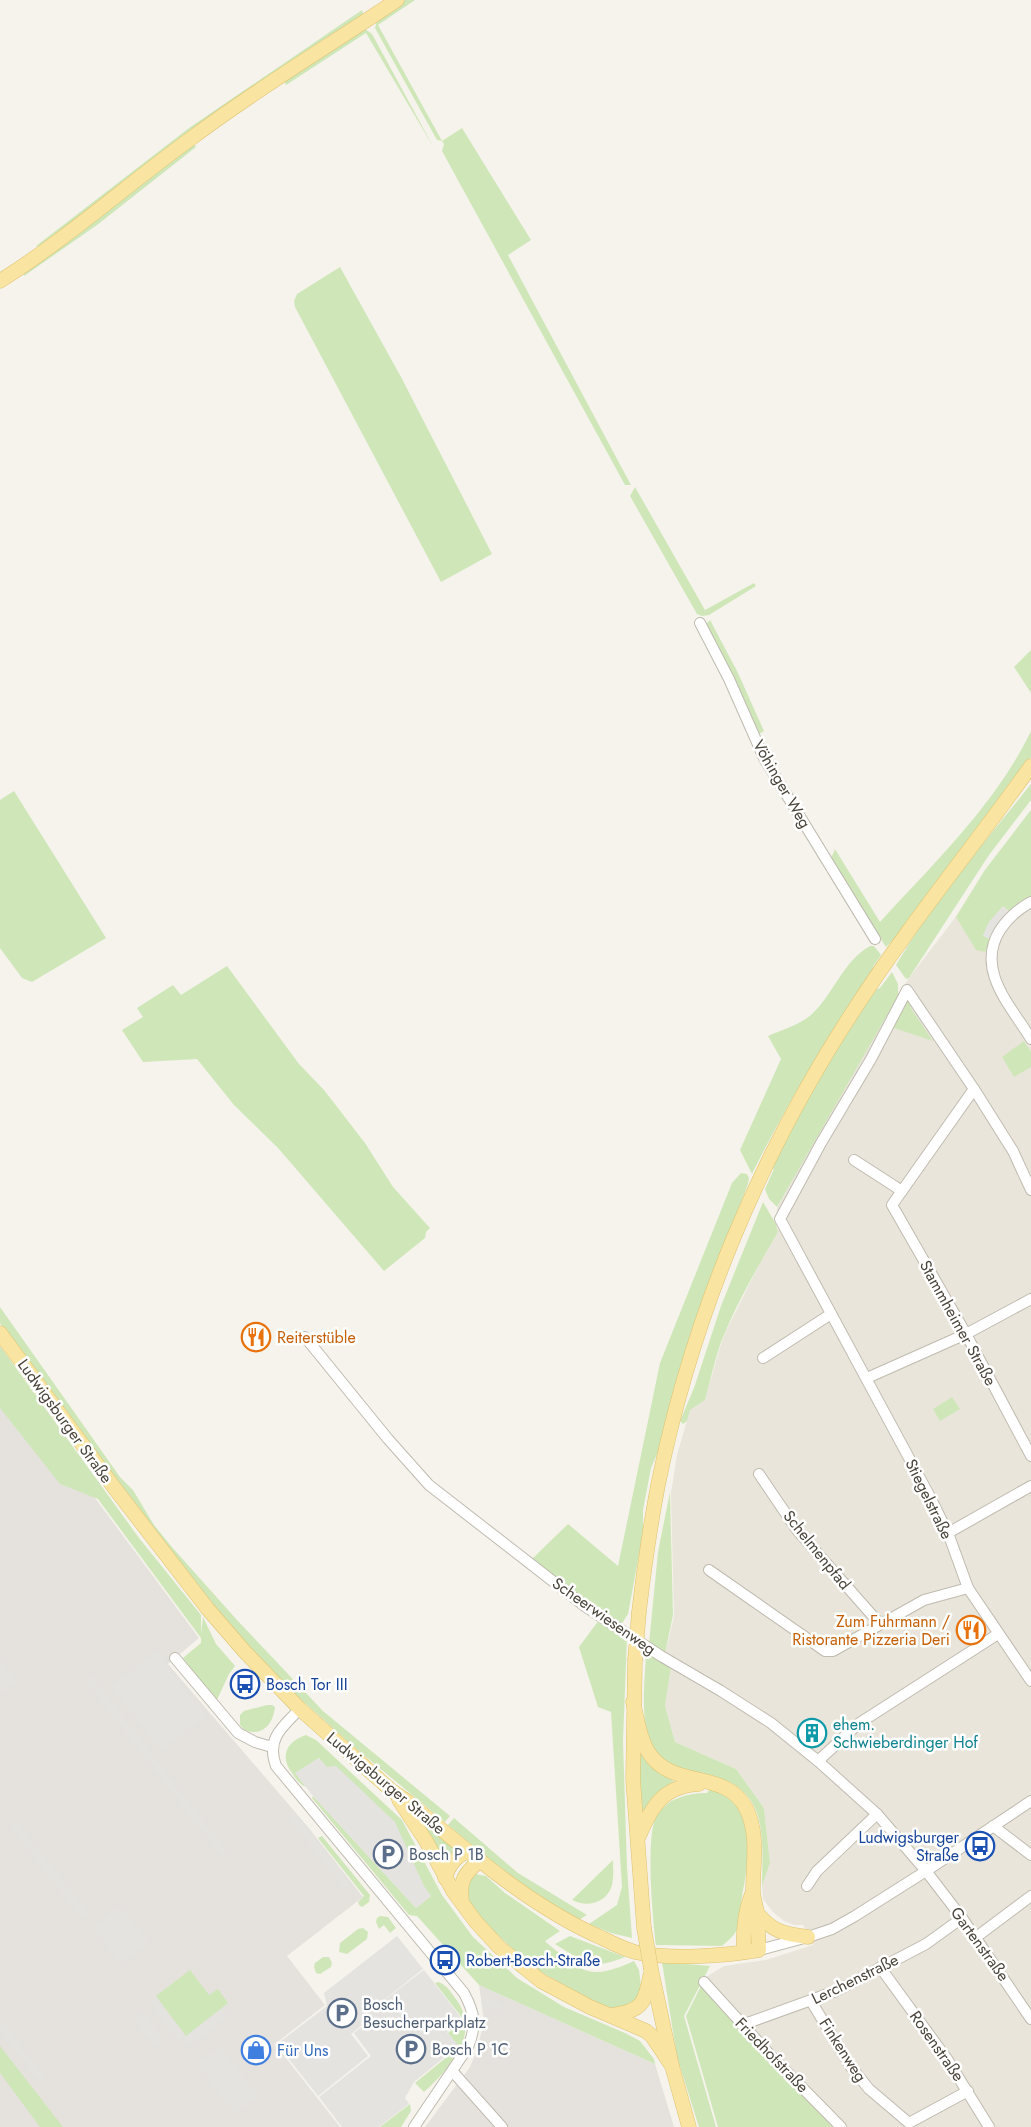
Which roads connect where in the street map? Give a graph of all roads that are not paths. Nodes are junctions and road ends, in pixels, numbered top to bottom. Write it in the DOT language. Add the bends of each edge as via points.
graph roads {
  1 [pos="397,0"];
  2 [pos="0,281"];
  3 [pos="700,623"];
  4 [pos="1031,766"];
  5 [pos="1031,903"];
  6 [pos="875,939"];
  7 [pos="1031,1039"];
  8 [pos="974,1089"];
  9 [pos="854,1160"];
  10 [pos="1031,1190"];
  11 [pos="902,1191"];
  12 [pos="1031,1299"];
  13 [pos="831,1314"];
  14 [pos="0,1332"];
  15 [pos="966,1334"];
  16 [pos="304,1337"];
  17 [pos="763,1358"];
  18 [pos="867,1378"];
  19 [pos="1031,1456"];
  20 [pos="759,1474"];
  21 [pos="1031,1486"];
  22 [pos="948,1533"];
  23 [pos="709,1570"];
  24 [pos="968,1588"];
  25 [pos="879,1623"];
  26 [pos="998,1634"];
  27 [pos="175,1658"];
  28 [pos="1031,1681"];
  29 [pos="633,1702"];
  30 [pos="300,1710"];
  31 [pos="272,1747"];
  32 [pos="818,1761"];
  33 [pos="712,1783"];
  34 [pos="392,1791"];
  35 [pos="1031,1801"];
  36 [pos="877,1814"];
  37 [pos="993,1826"];
  38 [pos="637,1841"];
  39 [pos="468,1851"];
  40 [pos="1031,1855"];
  41 [pos="480,1860"];
  42 [pos="926,1871"];
  43 [pos="445,1878"];
  44 [pos="807,1886"];
  45 [pos="753,1892"];
  46 [pos="1031,1896"];
  47 [pos="462,1902"];
  48 [pos="757,1913"];
  49 [pos="962,1918"];
  50 [pos="808,1938"];
  51 [pos="975,1938"];
  52 [pos="759,1950"];
  53 [pos="744,1952"];
  54 [pos="880,1967"];
  55 [pos="651,1969"];
  56 [pos="704,1982"];
  57 [pos="811,2001"];
  58 [pos="613,2015"];
  59 [pos="1031,2019"];
  60 [pos="742,2025"];
  61 [pos="672,2066"];
  62 [pos="453,2072"];
  63 [pos="968,2091"];
  64 [pos="414,2127"];
  65 [pos="502,2127"];
  66 [pos="689,2127"];
  67 [pos="841,2127"];
  68 [pos="989,2127"];
  1 -- 2 [label="main road" via="215,121 75,229"];
  3 -- 6 [label="street, Vöhinger Weg" via="769,766"];
  4 -- 29 [label="main road, bridge" via="899,945 828,1051 767,1162 734,1235 694,1346 658,1485 639,1612"];
  5 -- 7 [label="street" via="1014,913 999,932 991,967 998,988"];
  8 -- 10 [label="street"];
  8 -- 11 [label="street, Stammheimer Straße"];
  8 -- 13 [label="street, Stiegelstraße" via="907,990 780,1219"];
  9 -- 11 [label="street"];
  11 -- 15 [label="street, Stammheimer Straße" via="892,1205"];
  12 -- 15 [label="street"];
  13 -- 17 [label="street"];
  13 -- 18 [label="street, Stiegelstraße"];
  14 -- 30 [label="main road, Ludwigsburger Straße" via="205,1605"];
  15 -- 18 [label="street"];
  15 -- 19 [label="street, Stammheimer Straße"];
  16 -- 32 [label="street, Scheerwiesenweg" via="429,1485 586,1606 771,1723"];
  18 -- 22 [label="street, Stiegelstraße"];
  20 -- 25 [label="street, Schelmenpfad" via="797,1530"];
  21 -- 22 [label="street"];
  22 -- 24 [label="street, Stiegelstraße"];
  23 -- 25 [label="street" via="825,1651 833,1651"];
  24 -- 25 [label="street" via="924,1600"];
  24 -- 26 [label="street, Stiegelstraße"];
  26 -- 28 [label="street, Stiegelstraße"];
  26 -- 32 [label="street" via="858,1724"];
  27 -- 31 [label="street" via="238,1733"];
  29 -- 33 [label="main road" via="643,1742 659,1765 678,1776"];
  29 -- 38 [label="main road"];
  30 -- 31 [label="street" via="277,1734"];
  30 -- 34 [label="main road, Ludwigsburger Straße"];
  31 -- 62 [label="street" via="276,1766 464,1993 471,2007 474,2032"];
  32 -- 36 [label="street, Scheerwiesenweg"];
  33 -- 38 [label="main road" via="681,1786 662,1797 655,1803"];
  33 -- 45 [label="main road" via="734,1793 746,1807 754,1845"];
  34 -- 39 [label="main road, Ludwigsburger Straße"];
  34 -- 43 [label="main road" via="426,1841"];
  35 -- 37 [label="street, Ludwigsburger Straße"];
  36 -- 42 [label="street, Scheerwiesenweg"];
  36 -- 44 [label="street" via="817,1871"];
  37 -- 40 [label="street"];
  37 -- 42 [label="street, Ludwigsburger Straße"];
  38 -- 55 [label="main road, bridge"];
  39 -- 41 [label="main road, Ludwigsburger Straße"];
  39 -- 43 [label="main road" via="452,1862"];
  41 -- 47 [label="main road" via="461,1882"];
  41 -- 53 [label="main road, Ludwigsburger Straße" via="553,1914 635,1952"];
  42 -- 49 [label="street, Gartenstraße"];
  42 -- 50 [label="street, Ludwigsburger Straße" via="855,1916"];
  43 -- 47 [label="main road"];
  45 -- 48 [label="main road"];
  45 -- 53 [label="main road" via="744,1923"];
  46 -- 51 [label="street"];
  47 -- 58 [label="main road" via="499,1947 541,1981"];
  48 -- 50 [label="main road" via="779,1932"];
  48 -- 52 [label="main road"];
  49 -- 51 [label="street, Gartenstraße"];
  49 -- 54 [label="street, Lerchenstraße" via="926,1944"];
  50 -- 52 [label="street, Ludwigsburger Straße"];
  51 -- 59 [label="street, Gartenstraße"];
  52 -- 53 [label="main road, Ludwigsburger Straße"];
  54 -- 57 [label="street, Lerchenstraße"];
  54 -- 63 [label="street, Rosenstraße"];
  55 -- 58 [label="main road" via="643,2003 627,2013"];
  55 -- 61 [label="main road"];
  56 -- 60 [label="street, Friedhofstraße"];
  57 -- 60 [label="street, Lerchenstraße"];
  57 -- 63 [label="street, Finkenweg" via="869,2089 909,2123"];
  58 -- 61 [label="main road" via="652,2036"];
  60 -- 67 [label="street, Friedhofstraße"];
  61 -- 66 [label="main road"];
  62 -- 64 [label="street"];
  62 -- 65 [label="street"];
  63 -- 68 [label="street, Rosenstraße"];
}
